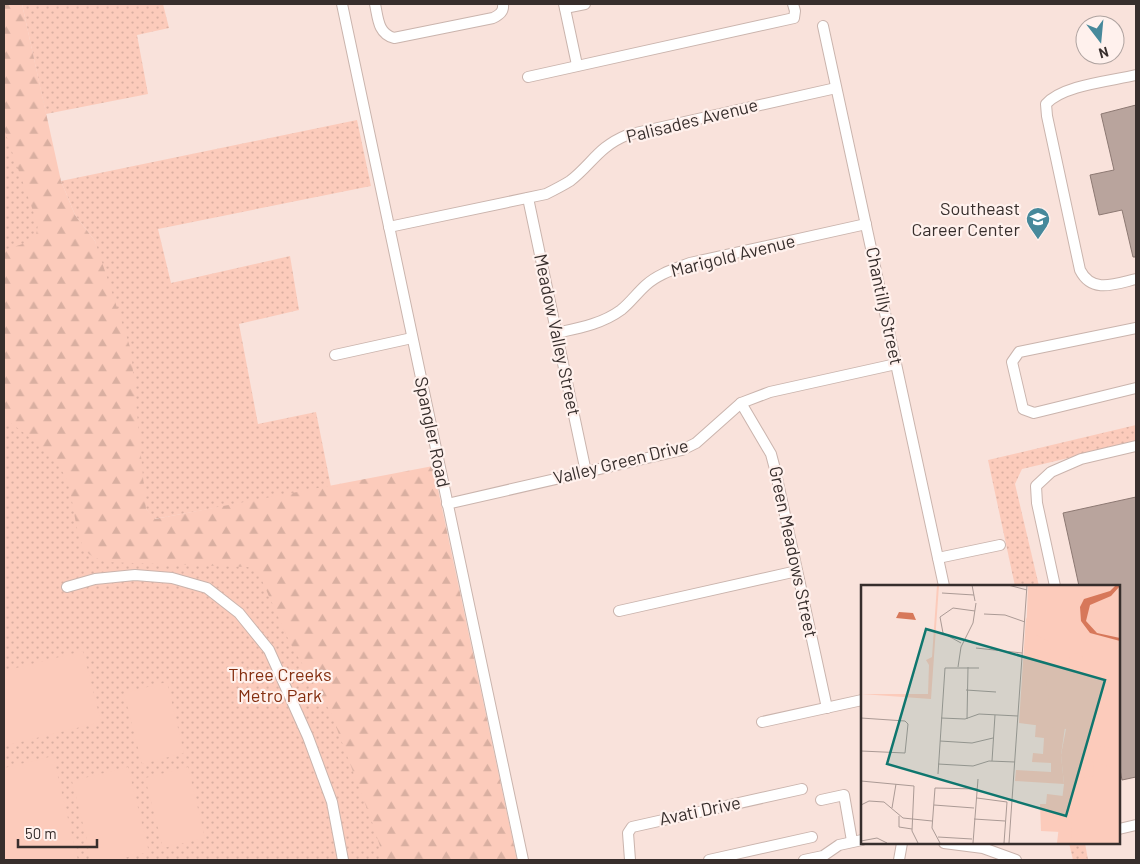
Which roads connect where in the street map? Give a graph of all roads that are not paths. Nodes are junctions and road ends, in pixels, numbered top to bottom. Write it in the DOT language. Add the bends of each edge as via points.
graph roads {
  1 [pos="342,4"];
  2 [pos="375,4"];
  3 [pos="503,4"];
  4 [pos="585,4"];
  5 [pos="794,4"];
  6 [pos="564,6"];
  7 [pos="823,26"];
  8 [pos="577,65"];
  9 [pos="1136,75"];
  10 [pos="528,77"];
  11 [pos="836,88"];
  12 [pos="528,198"];
  13 [pos="866,224"];
  14 [pos="389,227"];
  15 [pos="1136,279"];
  16 [pos="1136,328"];
  17 [pos="556,333"];
  18 [pos="412,338"];
  19 [pos="335,355"];
  20 [pos="896,364"];
  21 [pos="1136,388"];
  22 [pos="741,403"];
  23 [pos="1136,446"];
  24 [pos="586,472"];
  25 [pos="447,504"];
  26 [pos="1000,546"];
  27 [pos="938,558"];
  28 [pos="797,571"];
  29 [pos="944,585"];
  30 [pos="1056,585"];
  31 [pos="67,587"];
  32 [pos="619,611"];
  33 [pos="861,700"];
  34 [pos="827,708"];
  35 [pos="762,722"];
  36 [pos="802,790"];
  37 [pos="821,800"];
  38 [pos="1136,825"];
  39 [pos="1120,829"];
  40 [pos="812,837"];
  41 [pos="857,841"];
  42 [pos="902,844"];
  43 [pos="957,844"];
  44 [pos="984,846"];
  45 [pos="823,858"];
  46 [pos="343,860"];
  47 [pos="523,860"];
  48 [pos="630,860"];
  49 [pos="709,860"];
  50 [pos="804,860"];
  51 [pos="898,860"];
  52 [pos="1016,860"];
  1 -- 14 [label="street, Spangler Road"];
  2 -- 3 [label="street" via="381,31 394,38 493,18 500,14"];
  4 -- 6 [label="street"];
  5 -- 8 [label="street" via="794,18"];
  6 -- 8 [label="street"];
  7 -- 11 [label="street, Chantilly Street"];
  8 -- 10 [label="street"];
  9 -- 15 [label="street" via="1064,91 1046,104 1082,275 1085,280 1106,286"];
  11 -- 12 [label="street, Palisades Avenue" via="627,135 605,147 571,180 546,194"];
  11 -- 13 [label="street, Chantilly Street"];
  12 -- 14 [label="street, Palisades Avenue"];
  12 -- 17 [label="street, Meadow Valley Street"];
  13 -- 17 [label="street, Marigold Avenue" via="690,263 646,284 623,309 605,320"];
  13 -- 20 [label="street, Chantilly Street"];
  14 -- 18 [label="street, Spangler Road"];
  16 -- 21 [label="street" via="1019,352 1012,362 1023,409 1034,413"];
  17 -- 24 [label="street, Meadow Valley Street"];
  18 -- 19 [label="street"];
  18 -- 25 [label="street, Spangler Road"];
  20 -- 22 [label="street, Valley Green Drive" via="770,392"];
  20 -- 27 [label="street, Chantilly Street"];
  22 -- 24 [label="street, Valley Green Drive" via="710,432 682,450"];
  22 -- 28 [label="street, Green Meadows Street" via="771,454"];
  23 -- 30 [label="street" via="1082,459 1051,472 1036,486"];
  24 -- 25 [label="street, Valley Green Drive"];
  25 -- 47 [label="street, Spangler Road"];
  26 -- 27 [label="street"];
  27 -- 29 [label="street, Chantilly Street"];
  28 -- 32 [label="street"];
  28 -- 34 [label="street, Green Meadows Street"];
  31 -- 46 [label="street" via="95,579 135,575 172,578 208,588 239,613 269,650 308,738 332,802"];
  33 -- 34 [label="street"];
  34 -- 35 [label="street"];
  36 -- 48 [label="street, Avati Drive" via="632,827 628,833"];
  37 -- 41 [label="street" via="844,795"];
  38 -- 39 [label="street"];
  40 -- 49 [label="street"];
  41 -- 45 [label="street" via="839,845"];
  42 -- 51 [label="street"];
  43 -- 44 [label="street"];
  44 -- 52 [label="street"];
  45 -- 50 [label="street"];
}
